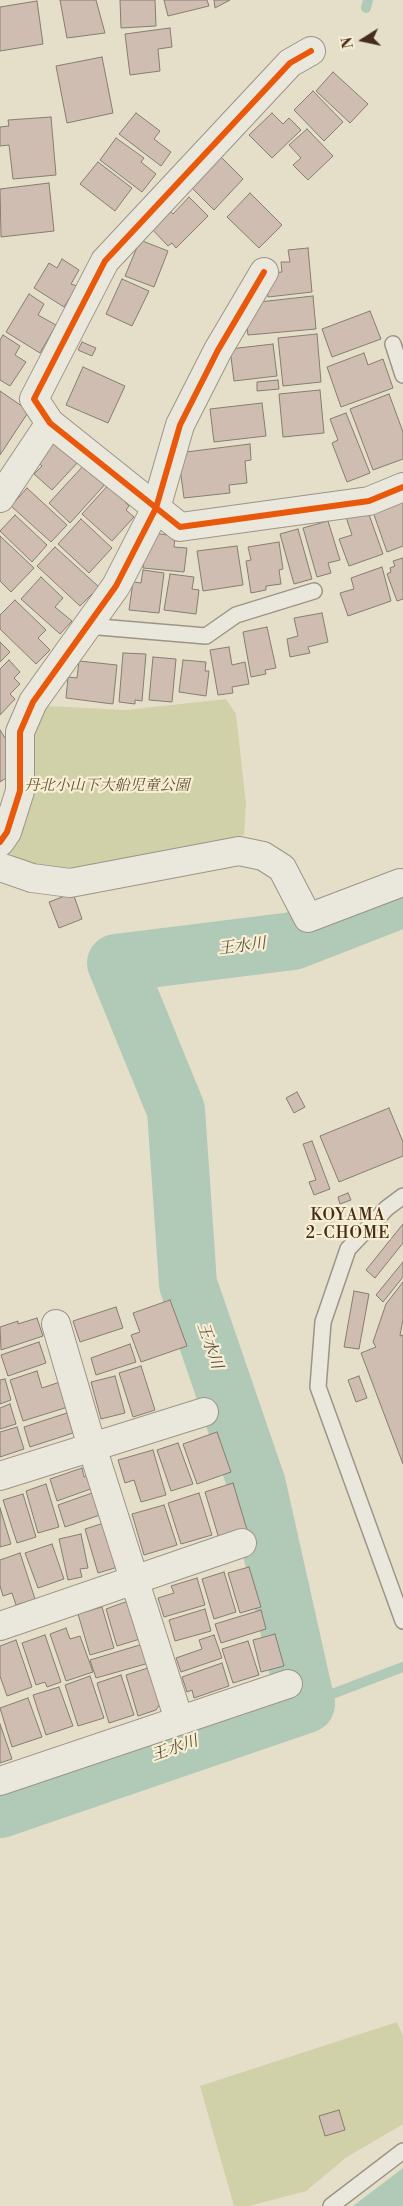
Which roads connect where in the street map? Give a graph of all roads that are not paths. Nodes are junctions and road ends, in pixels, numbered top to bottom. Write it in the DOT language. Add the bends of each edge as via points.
graph roads {
  1 [pos="311,51"];
  2 [pos="264,272"];
  3 [pos="393,344"];
  4 [pos="403,375"];
  5 [pos="50,423"];
  6 [pos="403,488"];
  7 [pos="0,498"];
  8 [pos="156,508"];
  9 [pos="314,590"];
  10 [pos="87,626"];
  11 [pos="0,842"];
  12 [pos="0,868"];
  13 [pos="400,883"];
  14 [pos="403,1196"];
  15 [pos="56,1324"];
  16 [pos="204,1412"];
  17 [pos="92,1447"];
  18 [pos="0,1476"];
  19 [pos="242,1543"];
  20 [pos="136,1580"];
  21 [pos="403,1621"];
  22 [pos="0,1626"];
  23 [pos="288,1684"];
  24 [pos="179,1720"];
  25 [pos="0,1780"];
  26 [pos="403,2151"];
  27 [pos="331,2206"];
  1 -- 5 [label="street" via="290,63 105,261 34,399"];
  2 -- 8 [label="street" via="218,350 180,426"];
  3 -- 4 [label="lane"];
  5 -- 7 [label="street"];
  5 -- 8 [label="street"];
  6 -- 8 [label="street" via="369,501 180,527"];
  8 -- 10 [label="street" via="116,586"];
  9 -- 10 [label="lane" via="236,615 206,636"];
  10 -- 11 [label="street" via="33,702 20,732 20,791 7,832"];
  12 -- 13 [label="street" via="32,878 70,883 239,851 263,856 282,868 308,918"];
  14 -- 21 [label="lane" via="348,1249 322,1322 318,1387"];
  15 -- 17 [label="street"];
  16 -- 17 [label="street"];
  17 -- 18 [label="street"];
  17 -- 20 [label="street"];
  19 -- 20 [label="street"];
  20 -- 22 [label="street"];
  20 -- 24 [label="street"];
  23 -- 24 [label="street"];
  24 -- 25 [label="street"];
  26 -- 27 [label="lane"];
}
